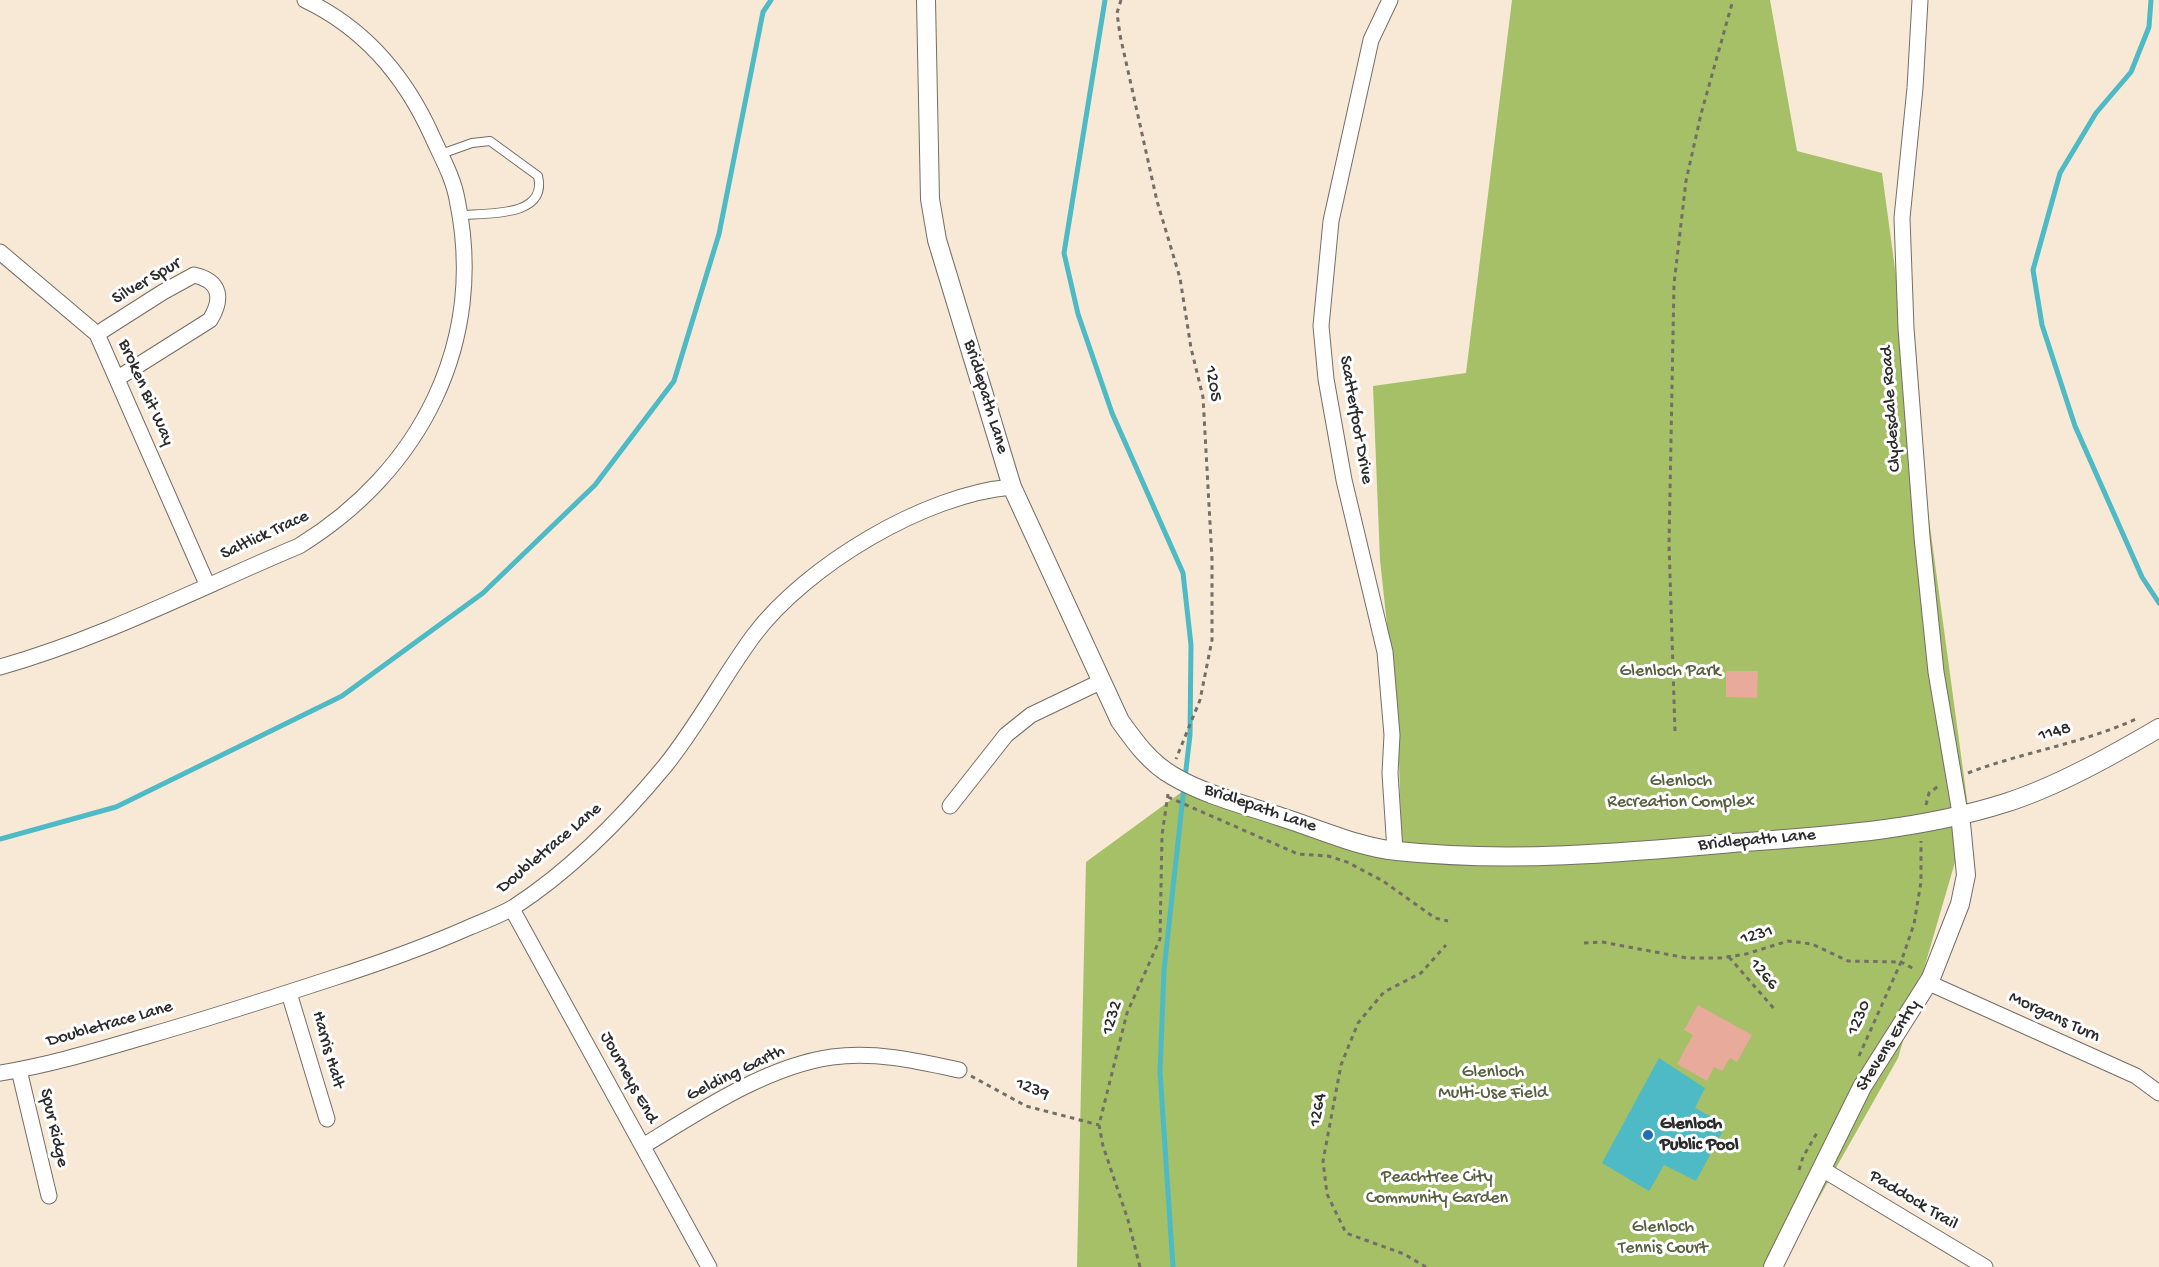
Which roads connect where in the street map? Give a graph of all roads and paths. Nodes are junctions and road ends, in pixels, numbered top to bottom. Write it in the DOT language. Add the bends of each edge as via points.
graph roads {
  1 [pos="305,0"];
  2 [pos="926,0"];
  3 [pos="1121,0"];
  4 [pos="1390,0"];
  5 [pos="1733,0"];
  6 [pos="1920,0"];
  7 [pos="440,154"];
  8 [pos="460,214"];
  9 [pos="0,252"];
  10 [pos="97,334"];
  11 [pos="118,378"];
  12 [pos="1012,487"];
  13 [pos="207,584"];
  14 [pos="0,667"];
  15 [pos="1100,682"];
  16 [pos="2139,718"];
  17 [pos="2159,728"];
  18 [pos="1675,731"];
  19 [pos="1955,777"];
  20 [pos="1184,781"];
  21 [pos="1167,797"];
  22 [pos="950,806"];
  23 [pos="1960,813"];
  24 [pos="1921,825"];
  25 [pos="1395,851"];
  26 [pos="512,909"];
  27 [pos="1448,921"];
  28 [pos="1584,943"];
  29 [pos="1446,945"];
  30 [pos="1729,957"];
  31 [pos="1901,962"];
  32 [pos="1930,981"];
  33 [pos="289,993"];
  34 [pos="1776,1011"];
  35 [pos="1855,1065"];
  36 [pos="19,1070"];
  37 [pos="959,1070"];
  38 [pos="0,1073"];
  39 [pos="2159,1093"];
  40 [pos="327,1119"];
  41 [pos="1099,1125"];
  42 [pos="1819,1130"];
  43 [pos="644,1146"];
  44 [pos="1821,1169"];
  45 [pos="1799,1173"];
  46 [pos="49,1196"];
  47 [pos="709,1267"];
  48 [pos="1140,1267"];
  49 [pos="1426,1267"];
  50 [pos="1773,1267"];
  51 [pos="1985,1267"];
  1 -- 7 [label="street, Saltlick Trace" via="352,27 393,69 422,115"];
  2 -- 12 [label="street, Bridlepath Lane" via="930,199 946,272"];
  3 -- 20 [label="path, 1205" via="1117,12 1120,35 1157,201 1180,278 1203,397 1212,640"];
  4 -- 25 [label="street, Scatterfoot Drive" via="1371,40 1331,221 1321,326 1344,480 1385,651"];
  5 -- 18 [label="path" via="1686,181 1674,284 1669,544"];
  6 -- 19 [label="street, Clydesdale Road" via="1902,218 1906,328 1932,632"];
  7 -- 8 [label="street, Saltlick Trace"];
  7 -- 8 [label="lane" via="490,141 538,176 536,197 519,209"];
  8 -- 13 [label="street, Saltlick Trace" via="465,265 457,339 439,389 398,458 363,499 321,532 299,546"];
  9 -- 10 [label="street, Broken Bit Way"];
  10 -- 11 [label="street, Broken Bit Way"];
  10 -- 11 [label="street, Silver Spur" via="194,275 206,278 217,292 219,305 210,320"];
  11 -- 13 [label="street, Broken Bit Way"];
  12 -- 15 [label="street, Bridlepath Lane"];
  12 -- 26 [label="street, Doubletrace Lane" via="970,494 919,512 871,537 827,567 756,633 667,763 633,804 594,842"];
  13 -- 14 [label="street, Saltlick Trace" via="35,657"];
  15 -- 20 [label="street, Bridlepath Lane" via="1120,721 1145,755"];
  15 -- 22 [label="street" via="1031,715 1006,735"];
  16 -- 19 [label="path, 1148" via="2068,745 2004,759"];
  17 -- 23 [label="street, Bridlepath Lane" via="2017,798"];
  19 -- 23 [label="street, Clydesdale Road"];
  19 -- 24 [label="path, 1230" via="1929,793"];
  20 -- 21 [label="path, 1232"];
  20 -- 25 [label="street, Bridlepath Lane" via="1367,846"];
  21 -- 27 [label="path" via="1298,854 1347,862 1383,881 1435,918"];
  21 -- 41 [label="path, 1232" via="1162,835 1160,939 1127,1013"];
  23 -- 24 [label="street, Bridlepath Lane"];
  23 -- 32 [label="street, Stevens Entry" via="1966,875 1960,904"];
  24 -- 25 [label="street, Bridlepath Lane" via="1589,855 1528,857"];
  24 -- 31 [label="path, 1230" via="1921,882 1914,924"];
  26 -- 33 [label="street, Doubletrace Lane" via="417,951"];
  26 -- 43 [label="street, Journeys End"];
  28 -- 30 [label="path, 1231" via="1602,942 1687,958"];
  29 -- 49 [label="path, 1264" via="1420,974 1384,992 1359,1023 1341,1065 1323,1161 1327,1194 1346,1233 1404,1254"];
  30 -- 31 [label="path, 1231" via="1788,941 1812,944 1848,961"];
  30 -- 34 [label="path, 1266"];
  31 -- 32 [label="path, 1231"];
  31 -- 35 [label="path, 1230"];
  32 -- 39 [label="street, Morgans Turn" via="2136,1076"];
  32 -- 44 [label="street, Stevens Entry" via="1862,1087"];
  33 -- 36 [label="street, Doubletrace Lane"];
  33 -- 40 [label="street, Harris Halt"];
  36 -- 38 [label="street, Doubletrace Lane"];
  36 -- 46 [label="street, Spur Ridge"];
  37 -- 41 [label="path, 1239" via="1026,1106"];
  37 -- 43 [label="street, Gelding Garth" via="890,1057 814,1060 780,1070"];
  41 -- 48 [label="path"];
  42 -- 45 [label="path" via="1803,1157"];
  43 -- 47 [label="street, Journeys End"];
  44 -- 50 [label="street, Stevens Entry"];
  44 -- 51 [label="street, Paddock Trail"];
}
